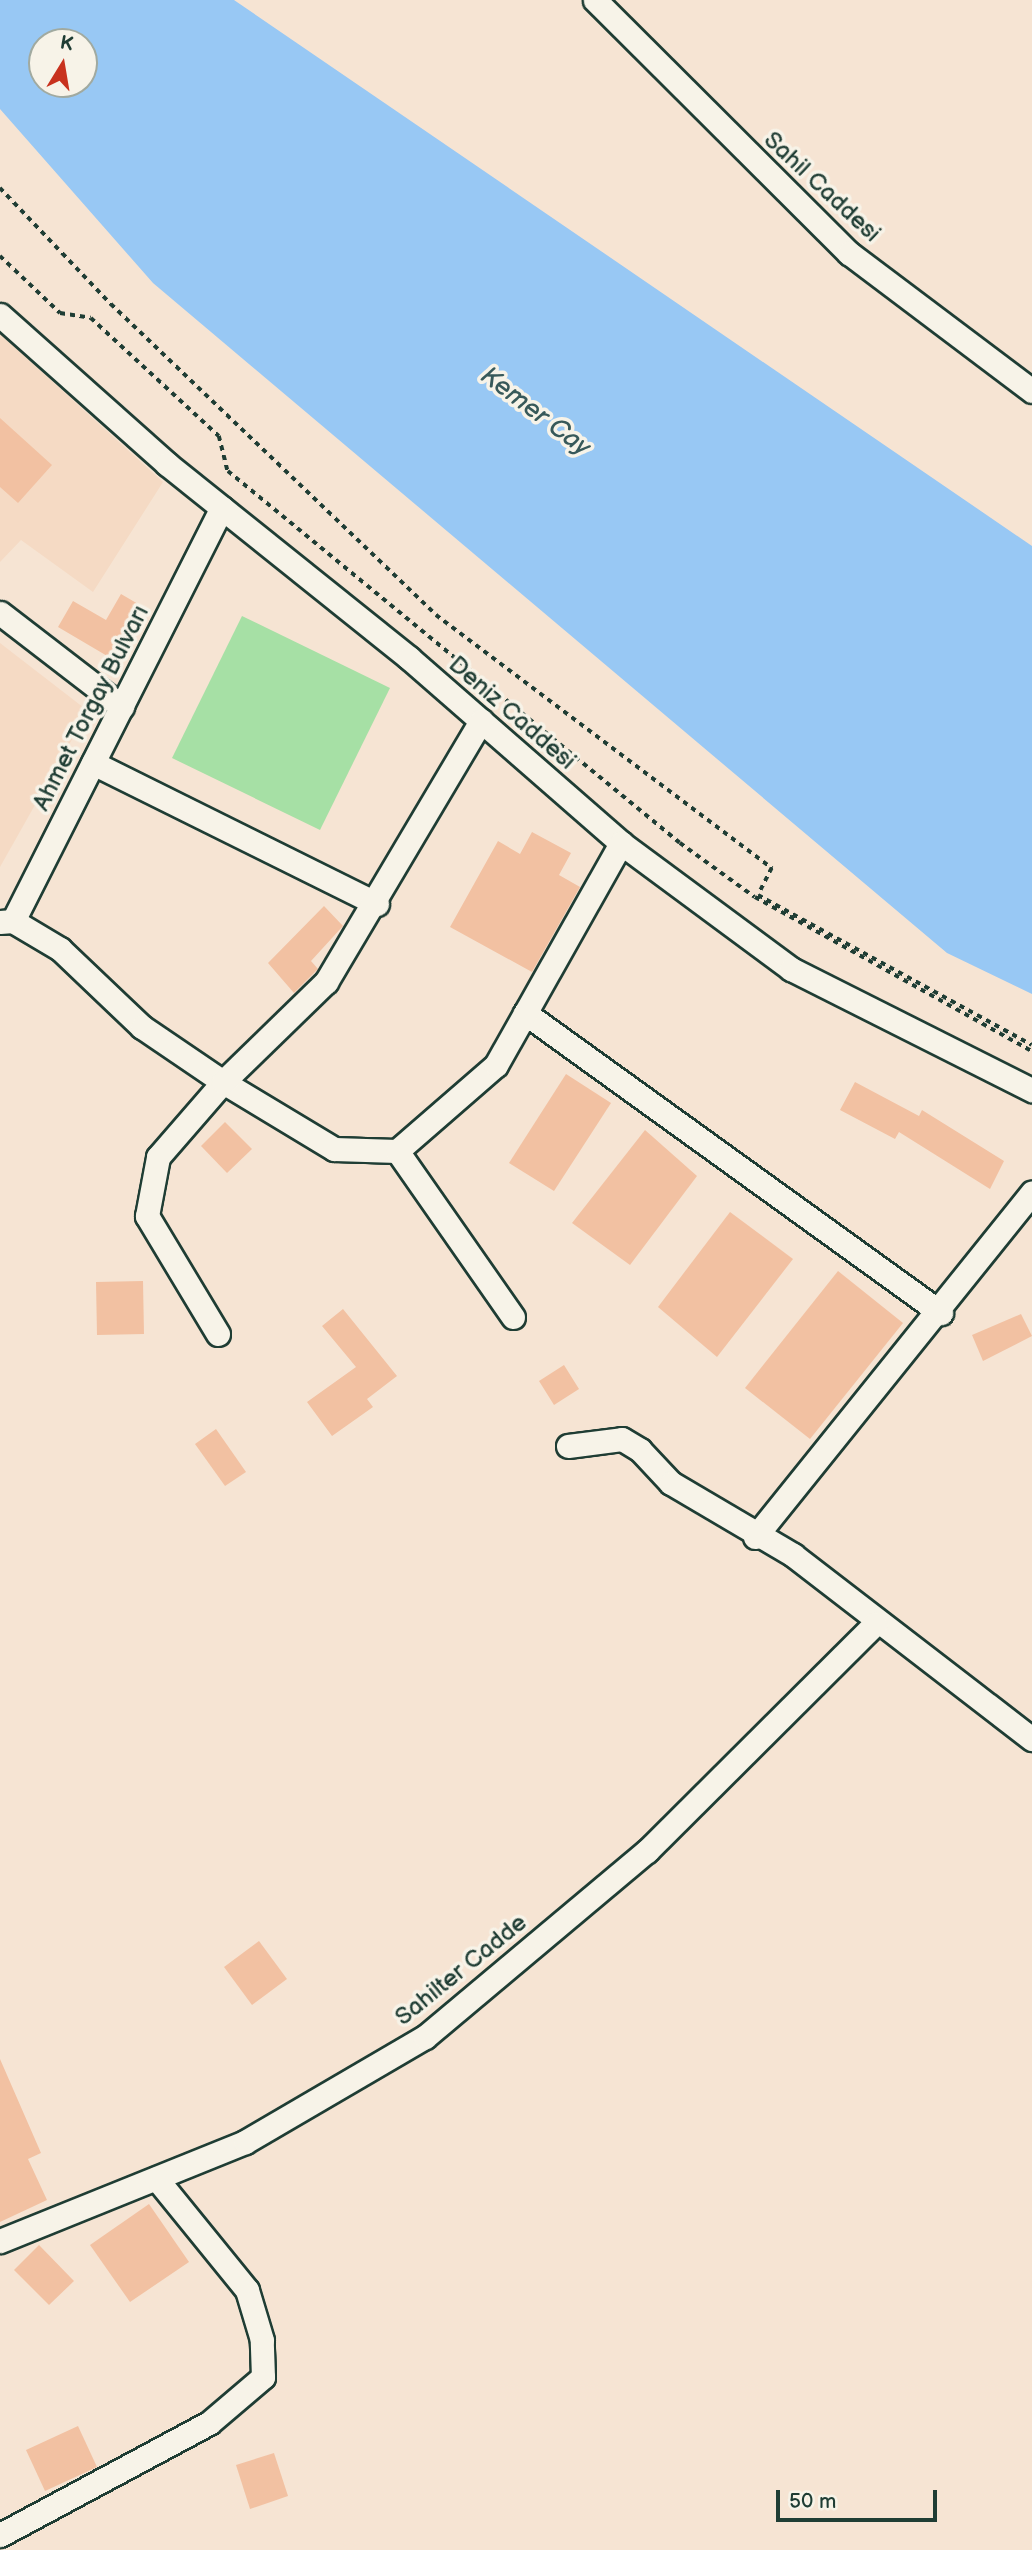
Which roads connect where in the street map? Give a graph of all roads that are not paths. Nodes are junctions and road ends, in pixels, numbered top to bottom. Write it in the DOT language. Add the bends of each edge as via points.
graph roads {
  1 [pos="595,0"];
  2 [pos="0,315"];
  3 [pos="1032,391"];
  4 [pos="222,508"];
  5 [pos="0,613"];
  6 [pos="122,707"];
  7 [pos="481,721"];
  8 [pos="93,763"];
  9 [pos="621,843"];
  10 [pos="377,904"];
  11 [pos="6,921"];
  12 [pos="525,1013"];
  13 [pos="223,1082"];
  14 [pos="1032,1090"];
  15 [pos="397,1151"];
  16 [pos="1032,1192"];
  17 [pos="941,1313"];
  18 [pos="513,1317"];
  19 [pos="218,1334"];
  20 [pos="568,1446"];
  21 [pos="755,1537"];
  22 [pos="875,1624"];
  23 [pos="1032,1739"];
  24 [pos="156,2178"];
  25 [pos="0,2241"];
  26 [pos="0,2535"];
  1 -- 3 [label="street, Sahil Caddesi" via="849,253"];
  2 -- 4 [label="street, Deniz Caddesi"];
  4 -- 6 [label="street, Ahmet Torgay Bulvarı"];
  4 -- 7 [label="street, Deniz Caddesi"];
  5 -- 6 [label="street"];
  6 -- 8 [label="street, Ahmet Torgay Bulvarı"];
  7 -- 9 [label="street, Deniz Caddesi"];
  7 -- 10 [label="street"];
  8 -- 10 [label="street"];
  8 -- 11 [label="street, Ahmet Torgay Bulvarı"];
  9 -- 12 [label="street"];
  9 -- 14 [label="street, Deniz Caddesi" via="791,969"];
  10 -- 13 [label="street" via="326,982"];
  11 -- 13 [label="street" via="60,949 142,1027"];
  12 -- 15 [label="street" via="496,1065"];
  12 -- 17 [label="street"];
  13 -- 15 [label="street" via="334,1149"];
  13 -- 19 [label="street" via="158,1157 147,1216"];
  15 -- 18 [label="street"];
  16 -- 17 [label="street"];
  17 -- 21 [label="street"];
  20 -- 21 [label="street" via="622,1439 671,1483"];
  21 -- 22 [label="street" via="793,1555"];
  22 -- 23 [label="street"];
  22 -- 24 [label="street, Sahilter Cadde" via="858,1647 647,1851 425,2038 245,2143"];
  24 -- 25 [label="street, Sahilter Cadde"];
  24 -- 26 [label="street" via="247,2290 261,2340 263,2377 209,2423"];
}
